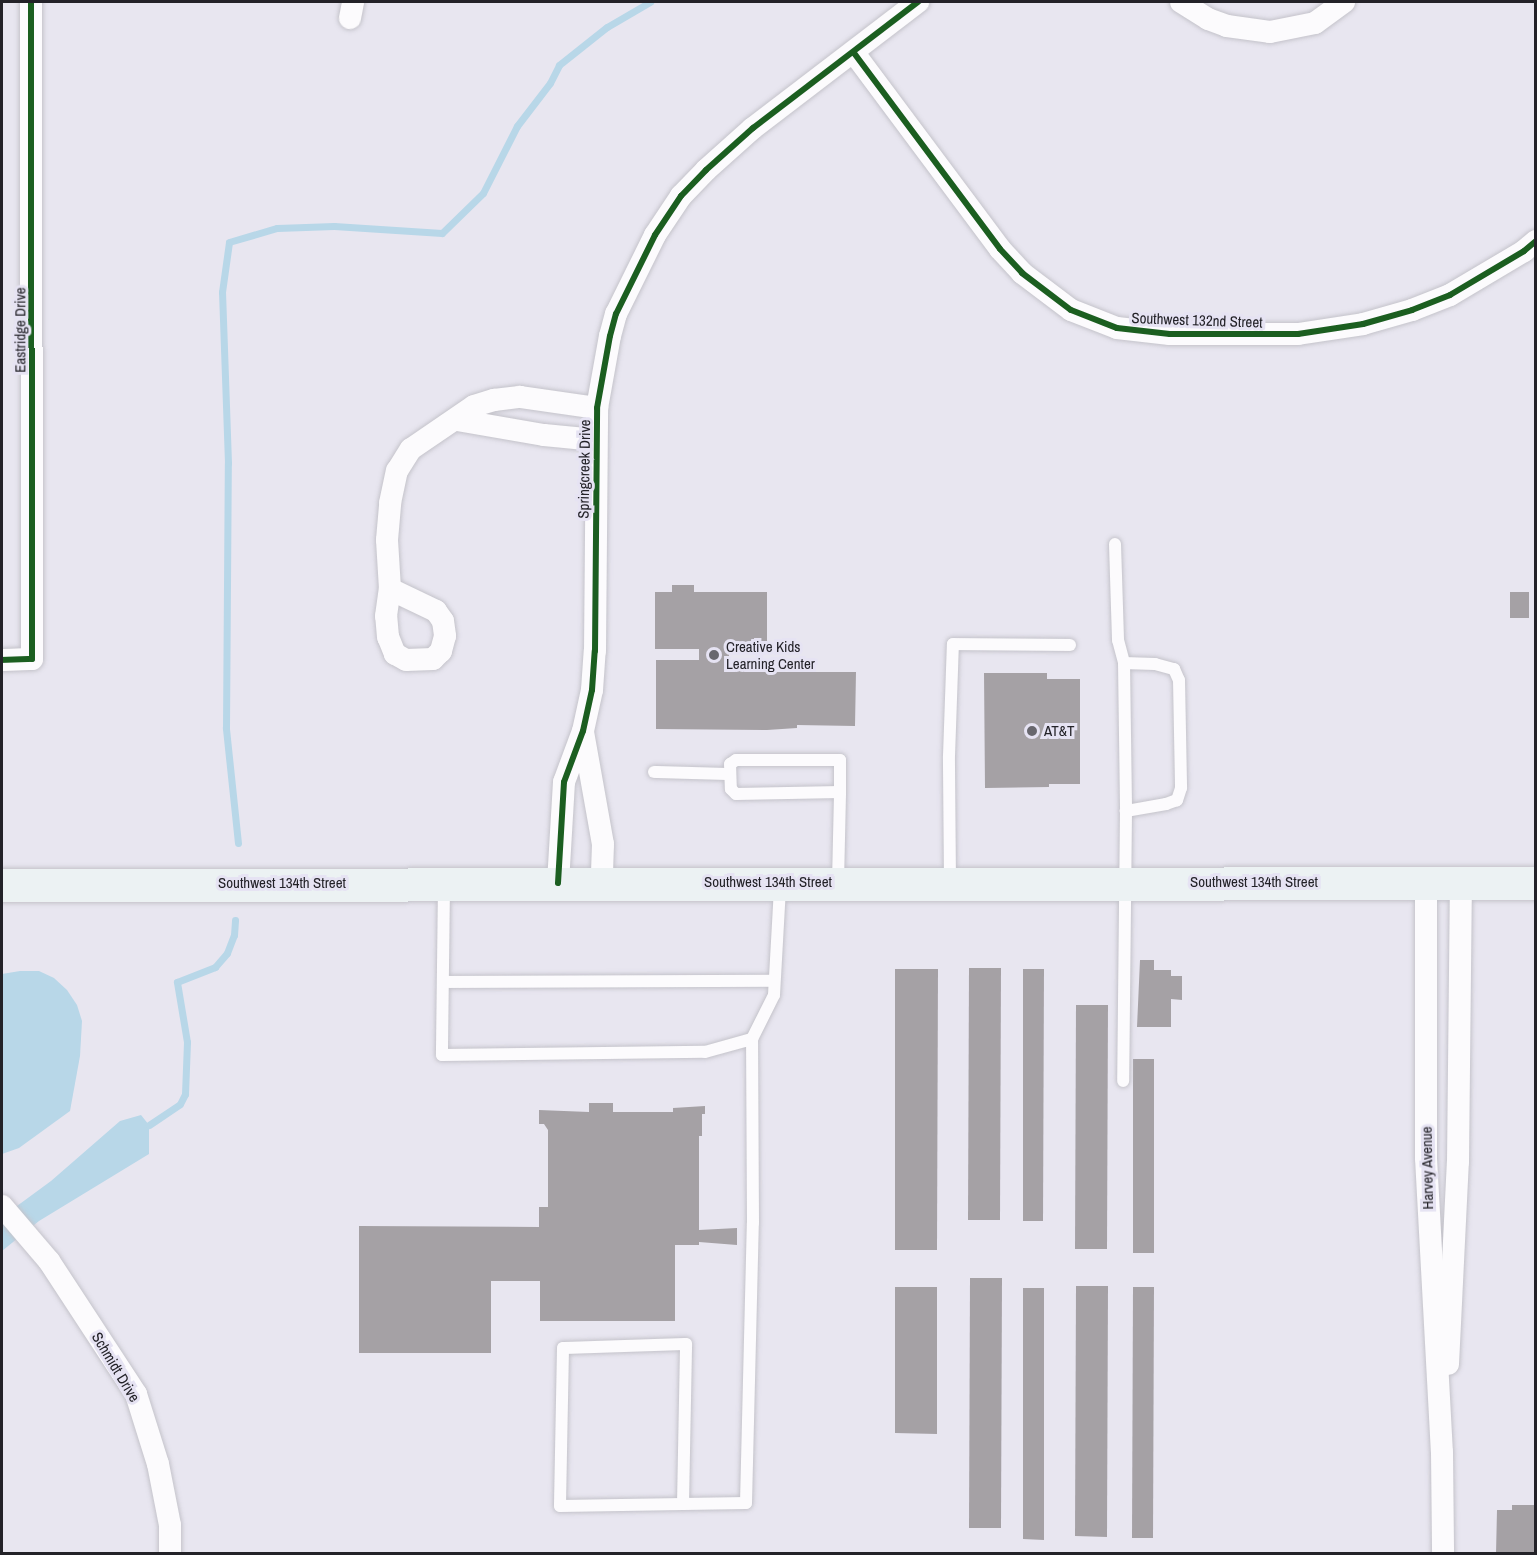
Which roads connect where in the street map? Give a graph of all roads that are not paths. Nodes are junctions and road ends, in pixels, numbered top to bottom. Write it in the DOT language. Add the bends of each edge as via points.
graph roads {
  1 [pos="32,2"];
  2 [pos="918,2"];
  3 [pos="1181,2"];
  4 [pos="1344,2"];
  5 [pos="854,53"];
  6 [pos="1532,253"];
  7 [pos="597,408"];
  8 [pos="457,420"];
  9 [pos="596,440"];
  10 [pos="1115,544"];
  11 [pos="390,589"];
  12 [pos="1070,645"];
  13 [pos="2,660"];
  14 [pos="1124,663"];
  15 [pos="583,731"];
  16 [pos="654,772"];
  17 [pos="730,774"];
  18 [pos="840,792"];
  19 [pos="1126,811"];
  20 [pos="602,882"];
  21 [pos="781,882"];
  22 [pos="838,882"];
  23 [pos="950,882"];
  24 [pos="1124,882"];
  25 [pos="1425,882"];
  26 [pos="1536,882"];
  27 [pos="444,883"];
  28 [pos="558,883"];
  29 [pos="1461,883"];
  30 [pos="2,885"];
  31 [pos="774,981"];
  32 [pos="443,982"];
  33 [pos="752,1039"];
  34 [pos="1123,1081"];
  35 [pos="3,1207"];
  36 [pos="1442,1452"];
  37 [pos="683,1504"];
  38 [pos="170,1554"];
  39 [pos="1443,1554"];
  1 -- 13 [label="street, Eastridge Drive" via="32,659"];
  2 -- 5 [label="street, Springcreek Drive"];
  3 -- 4 [label="street" via="1227,26 1270,32 1315,23"];
  5 -- 6 [label="street, Southwest 132nd Street" via="1022,273 1071,310 1117,328 1170,334 1329,331 1412,310"];
  5 -- 7 [label="street, Springcreek Drive" via="753,128 681,196 637,267 616,314"];
  7 -- 8 [label="street" via="520,397 474,406"];
  7 -- 9 [label="street, Springcreek Drive"];
  8 -- 9 [label="street"];
  8 -- 11 [label="street" via="411,449 397,471 387,540"];
  9 -- 15 [label="street, Springcreek Drive" via="595,651"];
  10 -- 14 [label="lane" via="1118,640"];
  12 -- 23 [label="lane" via="953,644"];
  14 -- 19 [label="lane"];
  14 -- 19 [label="lane" via="1174,669 1179,680 1181,788 1177,800"];
  15 -- 20 [label="street, Springcreek Drive" via="603,844"];
  15 -- 28 [label="street, Springcreek Drive" via="564,782"];
  16 -- 17 [label="lane"];
  17 -- 18 [label="lane" via="731,789 736,794"];
  17 -- 18 [label="lane" via="730,764 736,760 838,758"];
  18 -- 22 [label="lane"];
  19 -- 24 [label="lane"];
  20 -- 21 [label="main road, Southwest 134th Street"];
  20 -- 28 [label="main road, Southwest 134th Street"];
  21 -- 22 [label="main road, Southwest 134th Street"];
  21 -- 31 [label="lane"];
  22 -- 23 [label="main road, Southwest 134th Street"];
  23 -- 24 [label="main road, Southwest 134th Street"];
  24 -- 25 [label="main road, Southwest 134th Street"];
  24 -- 34 [label="lane"];
  25 -- 29 [label="main road, Southwest 134th Street"];
  25 -- 36 [label="street, Harvey Avenue" via="1425,1158"];
  26 -- 29 [label="main road, Southwest 134th Street"];
  27 -- 28 [label="main road, Southwest 134th Street"];
  27 -- 30 [label="main road, Southwest 134th Street"];
  27 -- 32 [label="lane"];
  29 -- 36 [label="street, Harvey Avenue" via="1455,1256"];
  31 -- 32 [label="lane"];
  31 -- 33 [label="lane" via="774,995"];
  32 -- 33 [label="lane" via="442,1055 705,1052"];
  33 -- 37 [label="lane" via="753,1223 746,1503"];
  35 -- 38 [label="street, Schmidt Drive" via="49,1261 136,1394 158,1464 170,1525"];
  36 -- 39 [label="street, Harvey Avenue"];
  37 -- 37 [label="lane" via="560,1506 563,1347 686,1344"];
}
